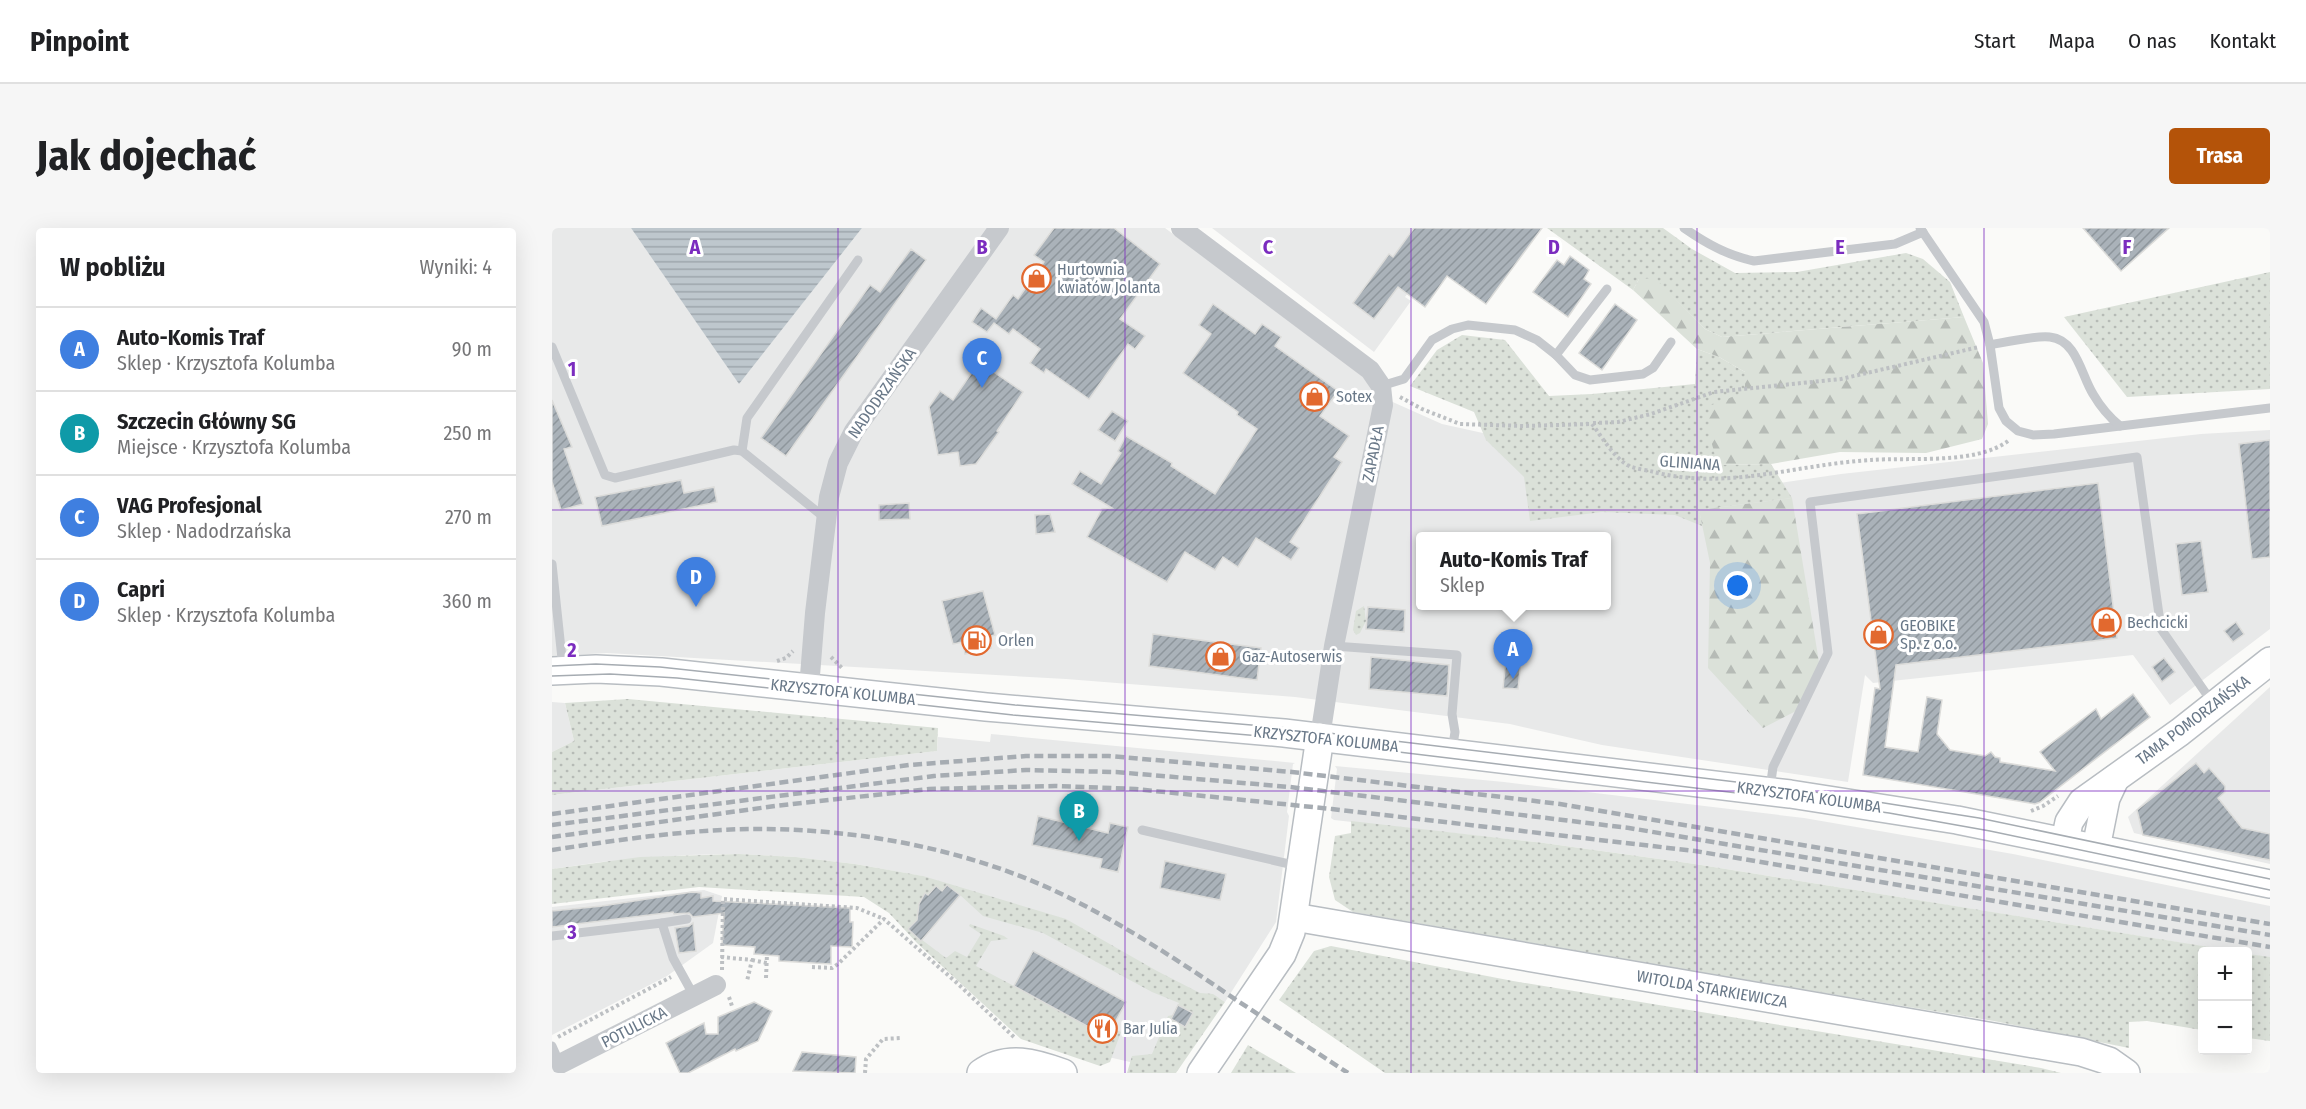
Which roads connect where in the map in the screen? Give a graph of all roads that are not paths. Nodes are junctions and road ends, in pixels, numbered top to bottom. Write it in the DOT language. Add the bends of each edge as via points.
graph roads {
  1 [pos="999,228"];
  2 [pos="1181,228"];
  3 [pos="1684,228"];
  4 [pos="1922,230"];
  5 [pos="858,260"];
  6 [pos="1607,289"];
  7 [pos="1671,342"];
  8 [pos="1990,345"];
  9 [pos="552,347"];
  10 [pos="1556,355"];
  11 [pos="1381,386"];
  12 [pos="2270,408"];
  13 [pos="2120,426"];
  14 [pos="742,451"];
  15 [pos="827,519"];
  16 [pos="552,564"];
  17 [pos="1334,646"];
  18 [pos="2270,661"];
  19 [pos="558,670"];
  20 [pos="809,688"];
  21 [pos="2215,706"];
  22 [pos="1320,737"];
  23 [pos="1452,753"];
  24 [pos="2115,779"];
  25 [pos="1770,792"];
  26 [pos="1142,830"];
  27 [pos="2065,841"];
  28 [pos="2096,848"];
  29 [pos="1301,867"];
  30 [pos="2270,884"];
  31 [pos="1294,917"];
  32 [pos="687,919"];
  33 [pos="662,924"];
  34 [pos="552,936"];
  35 [pos="722,985"];
  36 [pos="694,996"];
  37 [pos="555,1059"];
  38 [pos="981,1073"];
  39 [pos="1063,1073"];
  40 [pos="1202,1073"];
  41 [pos="2126,1073"];
  1 -- 15 [label="street, NADODRZAŃSKA" via="854,431 838,463"];
  2 -- 11 [label="street" via="1370,370"];
  3 -- 4 [label="lane" via="1709,246 1754,261 1895,244"];
  4 -- 8 [label="lane" via="1977,310"];
  5 -- 14 [label="lane" via="747,418"];
  6 -- 10 [label="lane"];
  7 -- 10 [label="lane" via="1653,368 1643,374 1590,380 1575,375"];
  8 -- 13 [label="lane" via="2049,337 2064,341 2092,393"];
  8 -- 13 [label="lane" via="1999,408 2006,422 2018,431 2033,435"];
  9 -- 14 [label="lane" via="605,475 615,478"];
  10 -- 11 [label="lane" via="1515,330 1468,325 1432,340 1404,379"];
  11 -- 17 [label="street, ZAPADŁA" via="1383,405"];
  12 -- 13 [label="lane"];
  14 -- 15 [label="lane"];
  15 -- 20 [label="street, NADODRZAŃSKA"];
  16 -- 19 [label="lane"];
  17 -- 22 [label="street, ZAPADŁA"];
  17 -- 23 [label="lane" via="1457,655"];
  18 -- 21 [label="street, TAMA POMORZAŃSKA"];
  19 -- 20 [label="street, KRZYSZTOFA KOLUMBA" via="652,671"];
  20 -- 22 [label="street, KRZYSZTOFA KOLUMBA"];
  21 -- 24 [label="street, TAMA POMORZAŃSKA"];
  21 -- 25 [label="lane" via="2161,630 2137,457 1810,502 1828,653 1773,767"];
  22 -- 23 [label="street, KRZYSZTOFA KOLUMBA"];
  22 -- 29 [label="street"];
  23 -- 25 [label="street, KRZYSZTOFA KOLUMBA"];
  24 -- 27 [label="street, TAMA POMORZAŃSKA" via="2078,807 2069,822"];
  24 -- 28 [label="street" via="2106,798"];
  25 -- 27 [label="street, KRZYSZTOFA KOLUMBA" via="1934,816"];
  26 -- 29 [label="lane"];
  27 -- 28 [label="street, KRZYSZTOFA KOLUMBA"];
  28 -- 30 [label="street, KRZYSZTOFA KOLUMBA"];
  29 -- 31 [label="street"];
  31 -- 40 [label="street" via="1282,954"];
  31 -- 41 [label="street, WITOLDA STARKIEWICZA" via="2080,1052"];
  32 -- 33 [label="lane"];
  33 -- 34 [label="lane"];
  33 -- 36 [label="lane" via="673,957"];
  35 -- 36 [label="street, POTULICKA"];
  36 -- 37 [label="street, POTULICKA"];
  38 -- 39 [label="street" via="1014,1061"];
}
